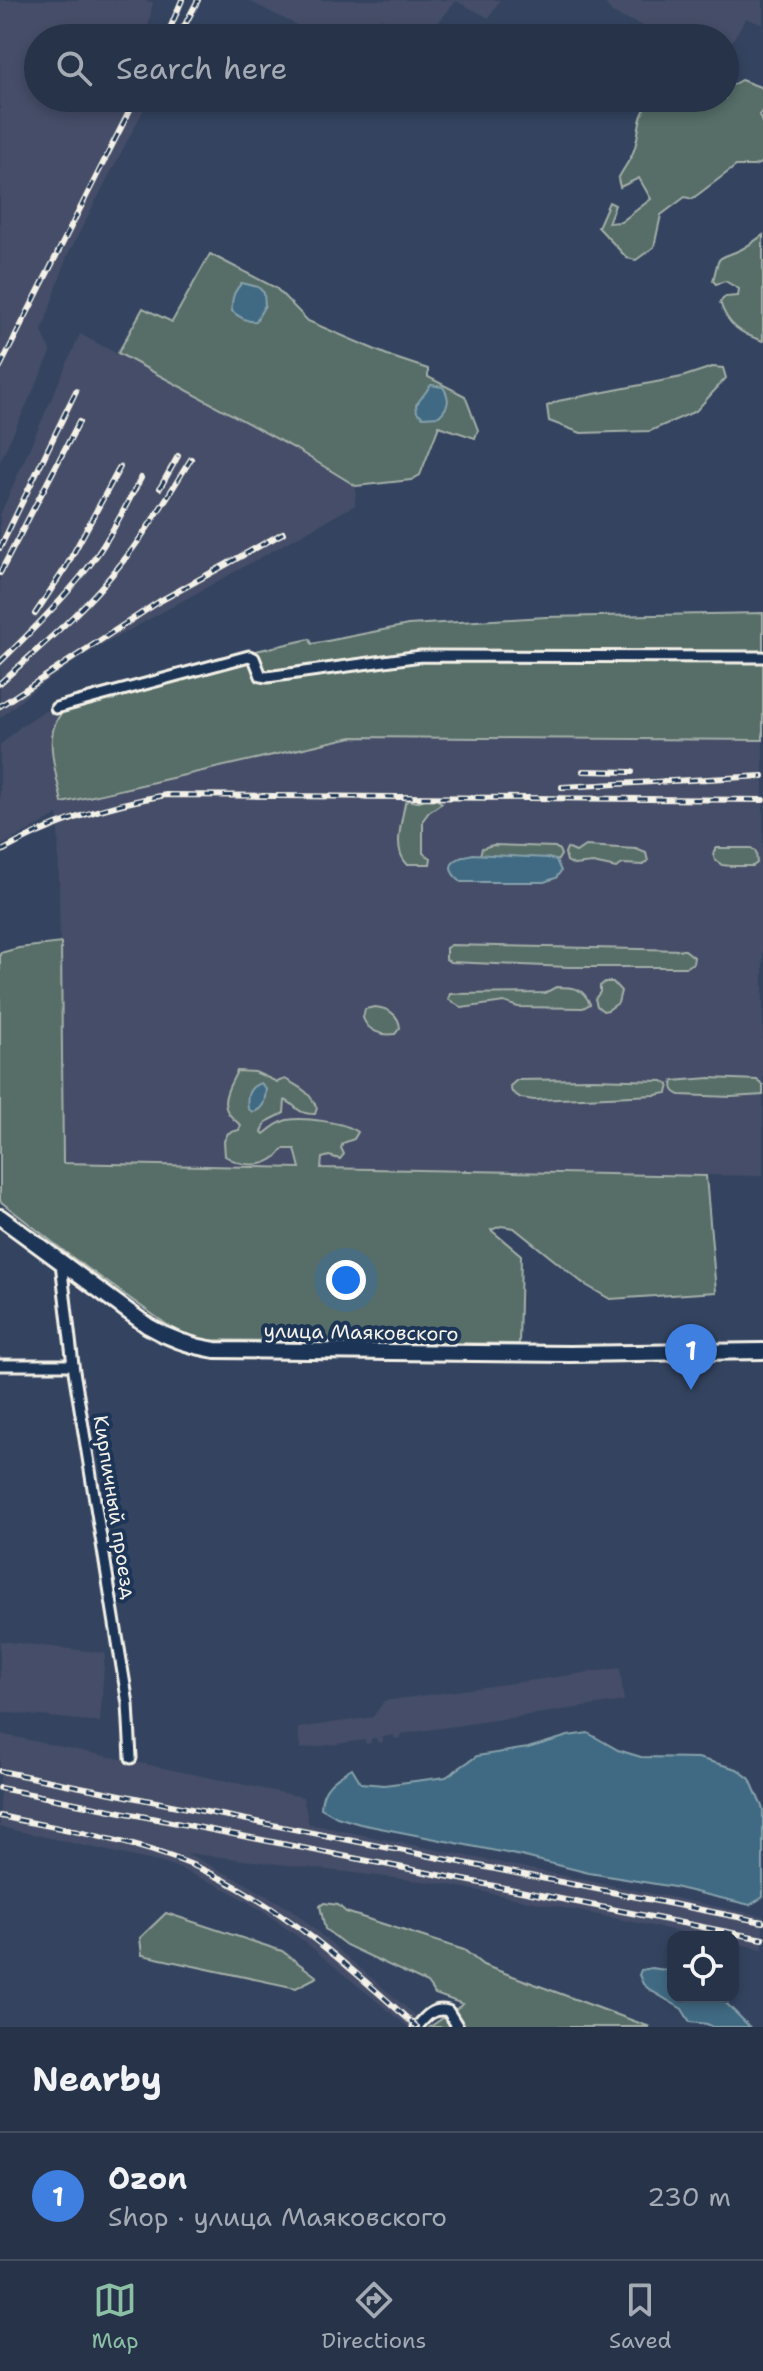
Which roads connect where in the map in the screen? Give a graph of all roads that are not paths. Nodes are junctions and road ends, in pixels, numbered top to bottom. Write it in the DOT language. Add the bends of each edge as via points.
graph roads {
  1 [pos="763,657"];
  2 [pos="56,708"];
  3 [pos="0,1217"];
  4 [pos="61,1262"];
  5 [pos="763,1351"];
  6 [pos="0,1365"];
  7 [pos="73,1365"];
  8 [pos="131,1758"];
  9 [pos="417,2027"];
  10 [pos="458,2027"];
  1 -- 2 [label="street" via="421,656 267,677 249,656"];
  3 -- 4 [label="street, улица Маяковского"];
  4 -- 5 [label="street, улица Маяковского" via="166,1337 215,1350"];
  4 -- 7 [label="street, Кирпичный проезд"];
  6 -- 7 [label="street"];
  7 -- 8 [label="street, Кирпичный проезд" via="128,1704"];
  9 -- 10 [label="street" via="441,2009"];
}
